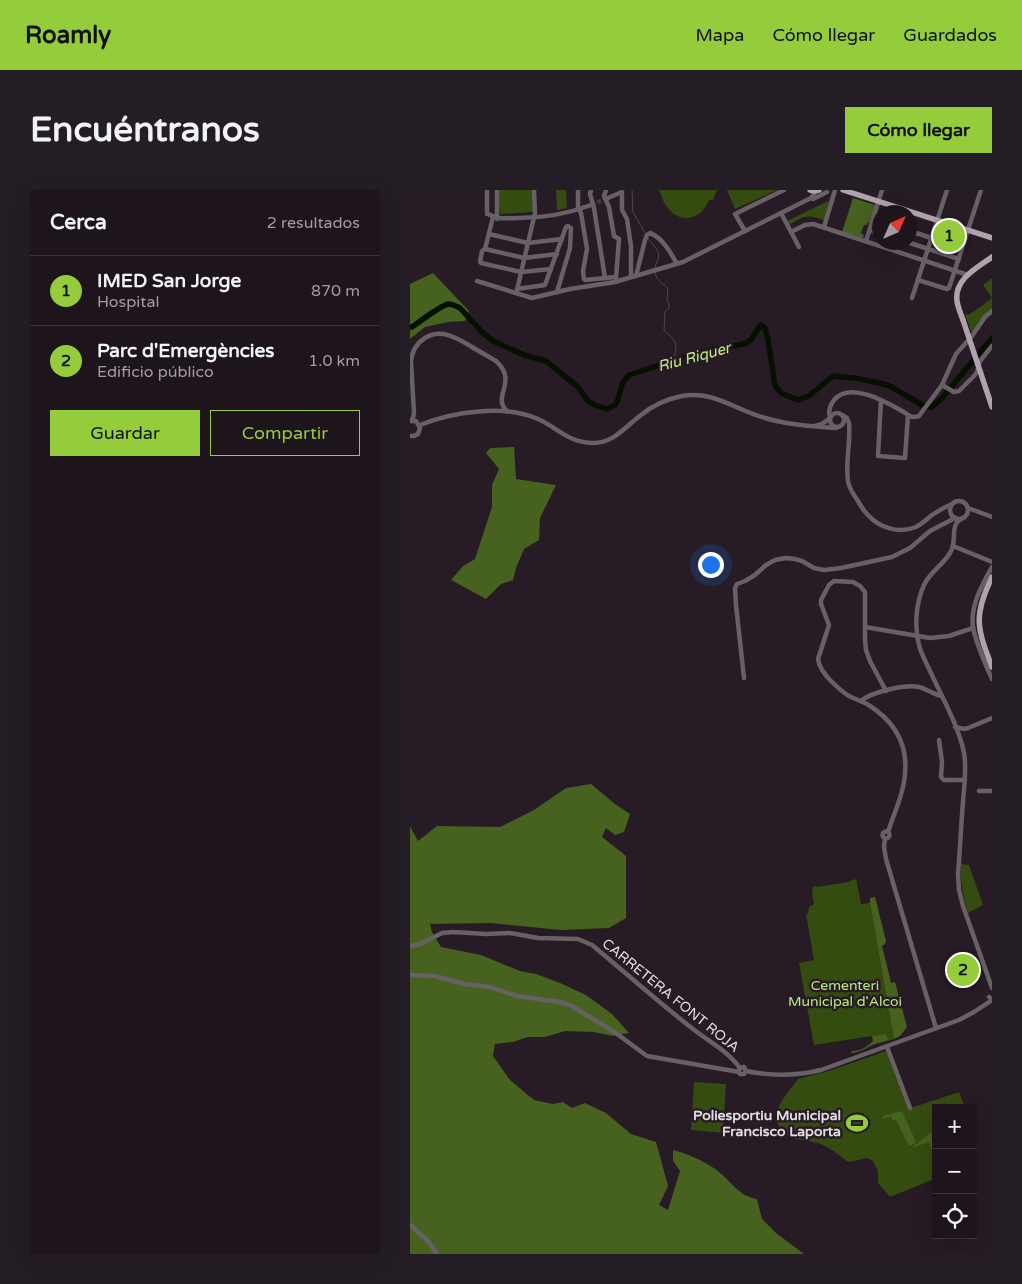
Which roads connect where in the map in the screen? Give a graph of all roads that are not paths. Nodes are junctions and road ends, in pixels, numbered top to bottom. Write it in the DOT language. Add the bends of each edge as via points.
graph roads {
  1 [pos="487,190"];
  2 [pos="497,190"];
  3 [pos="534,190"];
  4 [pos="579,190"];
  5 [pos="784,190"];
  6 [pos="814,190"];
  7 [pos="835,190"];
  8 [pos="843,190"];
  9 [pos="882,190"];
  10 [pos="947,190"];
  11 [pos="981,190"];
  12 [pos="590,192"];
  13 [pos="827,192"];
  14 [pos="606,194"];
  15 [pos="809,199"];
  16 [pos="879,201"];
  17 [pos="591,205"];
  18 [pos="878,205"];
  19 [pos="580,210"];
  20 [pos="782,213"];
  21 [pos="495,218"];
  22 [pos="534,218"];
  23 [pos="937,220"];
  24 [pos="872,223"];
  25 [pos="824,227"];
  26 [pos="870,230"];
  27 [pos="745,231"];
  28 [pos="968,231"];
  29 [pos="791,232"];
  30 [pos="917,233"];
  31 [pos="489,234"];
  32 [pos="932,238"];
  33 [pos="991,238"];
  34 [pos="562,239"];
  35 [pos="866,241"];
  36 [pos="528,243"];
  37 [pos="917,245"];
  38 [pos="600,246"];
  39 [pos="799,247"];
  40 [pos="587,248"];
  41 [pos="962,248"];
  42 [pos="485,249"];
  43 [pos="928,249"];
  44 [pos="557,254"];
  45 [pos="992,257"];
  46 [pos="524,258"];
  47 [pos="959,259"];
  48 [pos="925,260"];
  49 [pos="675,265"];
  50 [pos="551,269"];
  51 [pos="955,270"];
  52 [pos="521,272"];
  53 [pos="968,275"];
  54 [pos="634,277"];
  55 [pos="605,278"];
  56 [pos="616,279"];
  57 [pos="918,280"];
  58 [pos="477,281"];
  59 [pos="516,292"];
  60 [pos="557,292"];
  61 [pos="912,298"];
  62 [pos="992,311"];
  63 [pos="992,346"];
  64 [pos="942,385"];
  65 [pos="501,399"];
  66 [pos="881,400"];
  67 [pos="992,407"];
  68 [pos="830,408"];
  69 [pos="491,411"];
  70 [pos="508,412"];
  71 [pos="835,414"];
  72 [pos="842,415"];
  73 [pos="908,415"];
  74 [pos="830,418"];
  75 [pos="410,421"];
  76 [pos="420,425"];
  77 [pos="814,426"];
  78 [pos="837,428"];
  79 [pos="410,436"];
  80 [pos="848,436"];
  81 [pos="952,504"];
  82 [pos="968,508"];
  83 [pos="937,512"];
  84 [pos="950,512"];
  85 [pos="992,516"];
  86 [pos="958,518"];
  87 [pos="953,546"];
  88 [pos="992,562"];
  89 [pos="992,567"];
  90 [pos="992,577"];
  91 [pos="866,627"];
  92 [pos="973,628"];
  93 [pos="917,637"];
  94 [pos="992,667"];
  95 [pos="744,678"];
  96 [pos="992,679"];
  97 [pos="886,691"];
  98 [pos="942,696"];
  99 [pos="861,701"];
  100 [pos="992,718"];
  101 [pos="955,727"];
  102 [pos="939,740"];
  103 [pos="965,780"];
  104 [pos="979,791"];
  105 [pos="992,791"];
  106 [pos="410,946"];
  107 [pos="410,975"];
  108 [pos="991,993"];
  109 [pos="936,1028"];
  110 [pos="887,1047"];
  111 [pos="739,1070"];
  112 [pos="910,1108"];
  113 [pos="410,1225"];
  114 [pos="437,1254"];
  1 -- 21 [label="street" via="487,214"];
  2 -- 21 [label="street"];
  3 -- 22 [label="street"];
  4 -- 12 [label="street"];
  4 -- 19 [label="street"];
  5 -- 27 [label="street" via="735,214"];
  6 -- 15 [label="street"];
  7 -- 25 [label="street"];
  8 -- 16 [label="main road"];
  9 -- 16 [label="street"];
  10 -- 23 [label="street"];
  11 -- 28 [label="street"];
  12 -- 38 [label="street"];
  13 -- 15 [label="street"];
  14 -- 54 [label="street" via="622,192 622,210 627,219"];
  14 -- 56 [label="street" via="614,236 619,240"];
  15 -- 20 [label="street"];
  16 -- 18 [label="street"];
  16 -- 23 [label="main road"];
  17 -- 19 [label="street"];
  19 -- 22 [label="street"];
  19 -- 40 [label="street"];
  20 -- 27 [label="street"];
  20 -- 29 [label="street"];
  21 -- 22 [label="street"];
  21 -- 31 [label="street"];
  22 -- 36 [label="street"];
  23 -- 28 [label="main road"];
  23 -- 32 [label="street"];
  24 -- 26 [label="street"];
  25 -- 29 [label="street" via="808,224"];
  25 -- 35 [label="street"];
  26 -- 35 [label="street"];
  27 -- 49 [label="street"];
  28 -- 33 [label="main road"];
  28 -- 41 [label="street"];
  29 -- 39 [label="street"];
  30 -- 32 [label="street"];
  31 -- 36 [label="street"];
  31 -- 42 [label="street"];
  32 -- 41 [label="street"];
  32 -- 43 [label="street"];
  34 -- 36 [label="street"];
  34 -- 44 [label="street"];
  34 -- 60 [label="street" via="569,226 570,248"];
  35 -- 48 [label="street"];
  36 -- 46 [label="street"];
  37 -- 43 [label="street"];
  38 -- 40 [label="street"];
  38 -- 55 [label="street"];
  40 -- 55 [label="street" via="584,280"];
  41 -- 47 [label="street"];
  42 -- 46 [label="street"];
  42 -- 52 [label="street" via="482,251 482,264"];
  43 -- 47 [label="street"];
  43 -- 48 [label="street"];
  44 -- 46 [label="street"];
  44 -- 50 [label="street"];
  45 -- 53 [label="main road"];
  46 -- 52 [label="street"];
  47 -- 51 [label="street"];
  48 -- 51 [label="street"];
  48 -- 57 [label="street"];
  49 -- 54 [label="street"];
  49 -- 54 [label="street" via="663,243 649,234"];
  50 -- 52 [label="street"];
  50 -- 59 [label="street" via="545,285"];
  51 -- 53 [label="street"];
  51 -- 57 [label="street" via="948,289"];
  52 -- 59 [label="street"];
  53 -- 67 [label="main road, bridge" via="960,283 957,302"];
  54 -- 56 [label="street"];
  55 -- 56 [label="street"];
  56 -- 60 [label="street"];
  57 -- 61 [label="street"];
  58 -- 59 [label="street"];
  59 -- 60 [label="street" via="533,298"];
  62 -- 64 [label="street" via="956,354"];
  63 -- 64 [label="street" via="980,361 977,372 959,391 954,392"];
  64 -- 73 [label="street" via="921,414 916,417"];
  65 -- 69 [label="street"];
  65 -- 70 [label="street"];
  65 -- 75 [label="street" via="506,379 499,364 453,336 434,334 422,340 411,357 414,413"];
  66 -- 68 [label="street" via="865,394 846,393 837,397"];
  66 -- 73 [label="street"];
  66 -- 73 [label="street" via="878,456 905,458"];
  68 -- 71 [label="street"];
  68 -- 74 [label="street"];
  69 -- 70 [label="street"];
  69 -- 76 [label="street" via="455,415"];
  70 -- 77 [label="street" via="535,418 571,438 593,443 617,436 641,415 660,404 687,396 708,396 765,418"];
  71 -- 72 [label="street"];
  71 -- 74 [label="street"];
  72 -- 78 [label="street" via="844,421"];
  72 -- 80 [label="street" via="849,421"];
  74 -- 77 [label="street"];
  74 -- 78 [label="street" via="830,424"];
  75 -- 76 [label="street"];
  76 -- 79 [label="street" via="418,434"];
  77 -- 78 [label="street"];
  78 -- 80 [label="street" via="846,427"];
  80 -- 83 [label="street" via="849,486 870,518 896,530 918,526"];
  81 -- 82 [label="street" via="963,502"];
  81 -- 83 [label="street"];
  81 -- 84 [label="street"];
  82 -- 85 [label="street"];
  82 -- 86 [label="street" via="966,515"];
  83 -- 84 [label="street"];
  84 -- 86 [label="street"];
  86 -- 87 [label="street" via="954,525"];
  86 -- 95 [label="street" via="930,531 910,548 892,557 824,570 786,558 775,560 737,584 736,605"];
  87 -- 88 [label="street"];
  87 -- 93 [label="street" via="949,556 924,587 916,618"];
  89 -- 92 [label="street" via="976,603"];
  90 -- 94 [label="main road" via="982,600 978,622"];
  91 -- 93 [label="street"];
  91 -- 97 [label="street" via="868,657"];
  91 -- 99 [label="street" via="866,594 863,588 854,582 832,582 821,600 829,626 818,663 838,687"];
  92 -- 93 [label="street" via="943,637"];
  92 -- 96 [label="street"];
  93 -- 98 [label="street"];
  97 -- 98 [label="street" via="914,686"];
  97 -- 99 [label="street"];
  98 -- 101 [label="street"];
  99 -- 109 [label="street" via="888,720 899,736 904,754 904,782 888,832 883,834 884,847"];
  100 -- 101 [label="street" via="964,729"];
  101 -- 103 [label="street" via="962,744"];
  102 -- 103 [label="street" via="942,779"];
  103 -- 108 [label="street" via="959,890"];
  104 -- 105 [label="street"];
  106 -- 111 [label="street, CARRETERA FONT ROJA" via="453,932 510,933 582,940 718,1048 736,1063"];
  107 -- 111 [label="street" via="435,976 517,996 560,1002 617,1033 647,1056"];
  108 -- 109 [label="street, CARRETERA FONT ROJA" via="984,1006"];
  109 -- 110 [label="street, CARRETERA FONT ROJA"];
  110 -- 111 [label="street, CARRETERA FONT ROJA" via="808,1073 777,1075 746,1071 742,1075"];
  110 -- 112 [label="street"];
  113 -- 114 [label="street"];
}
